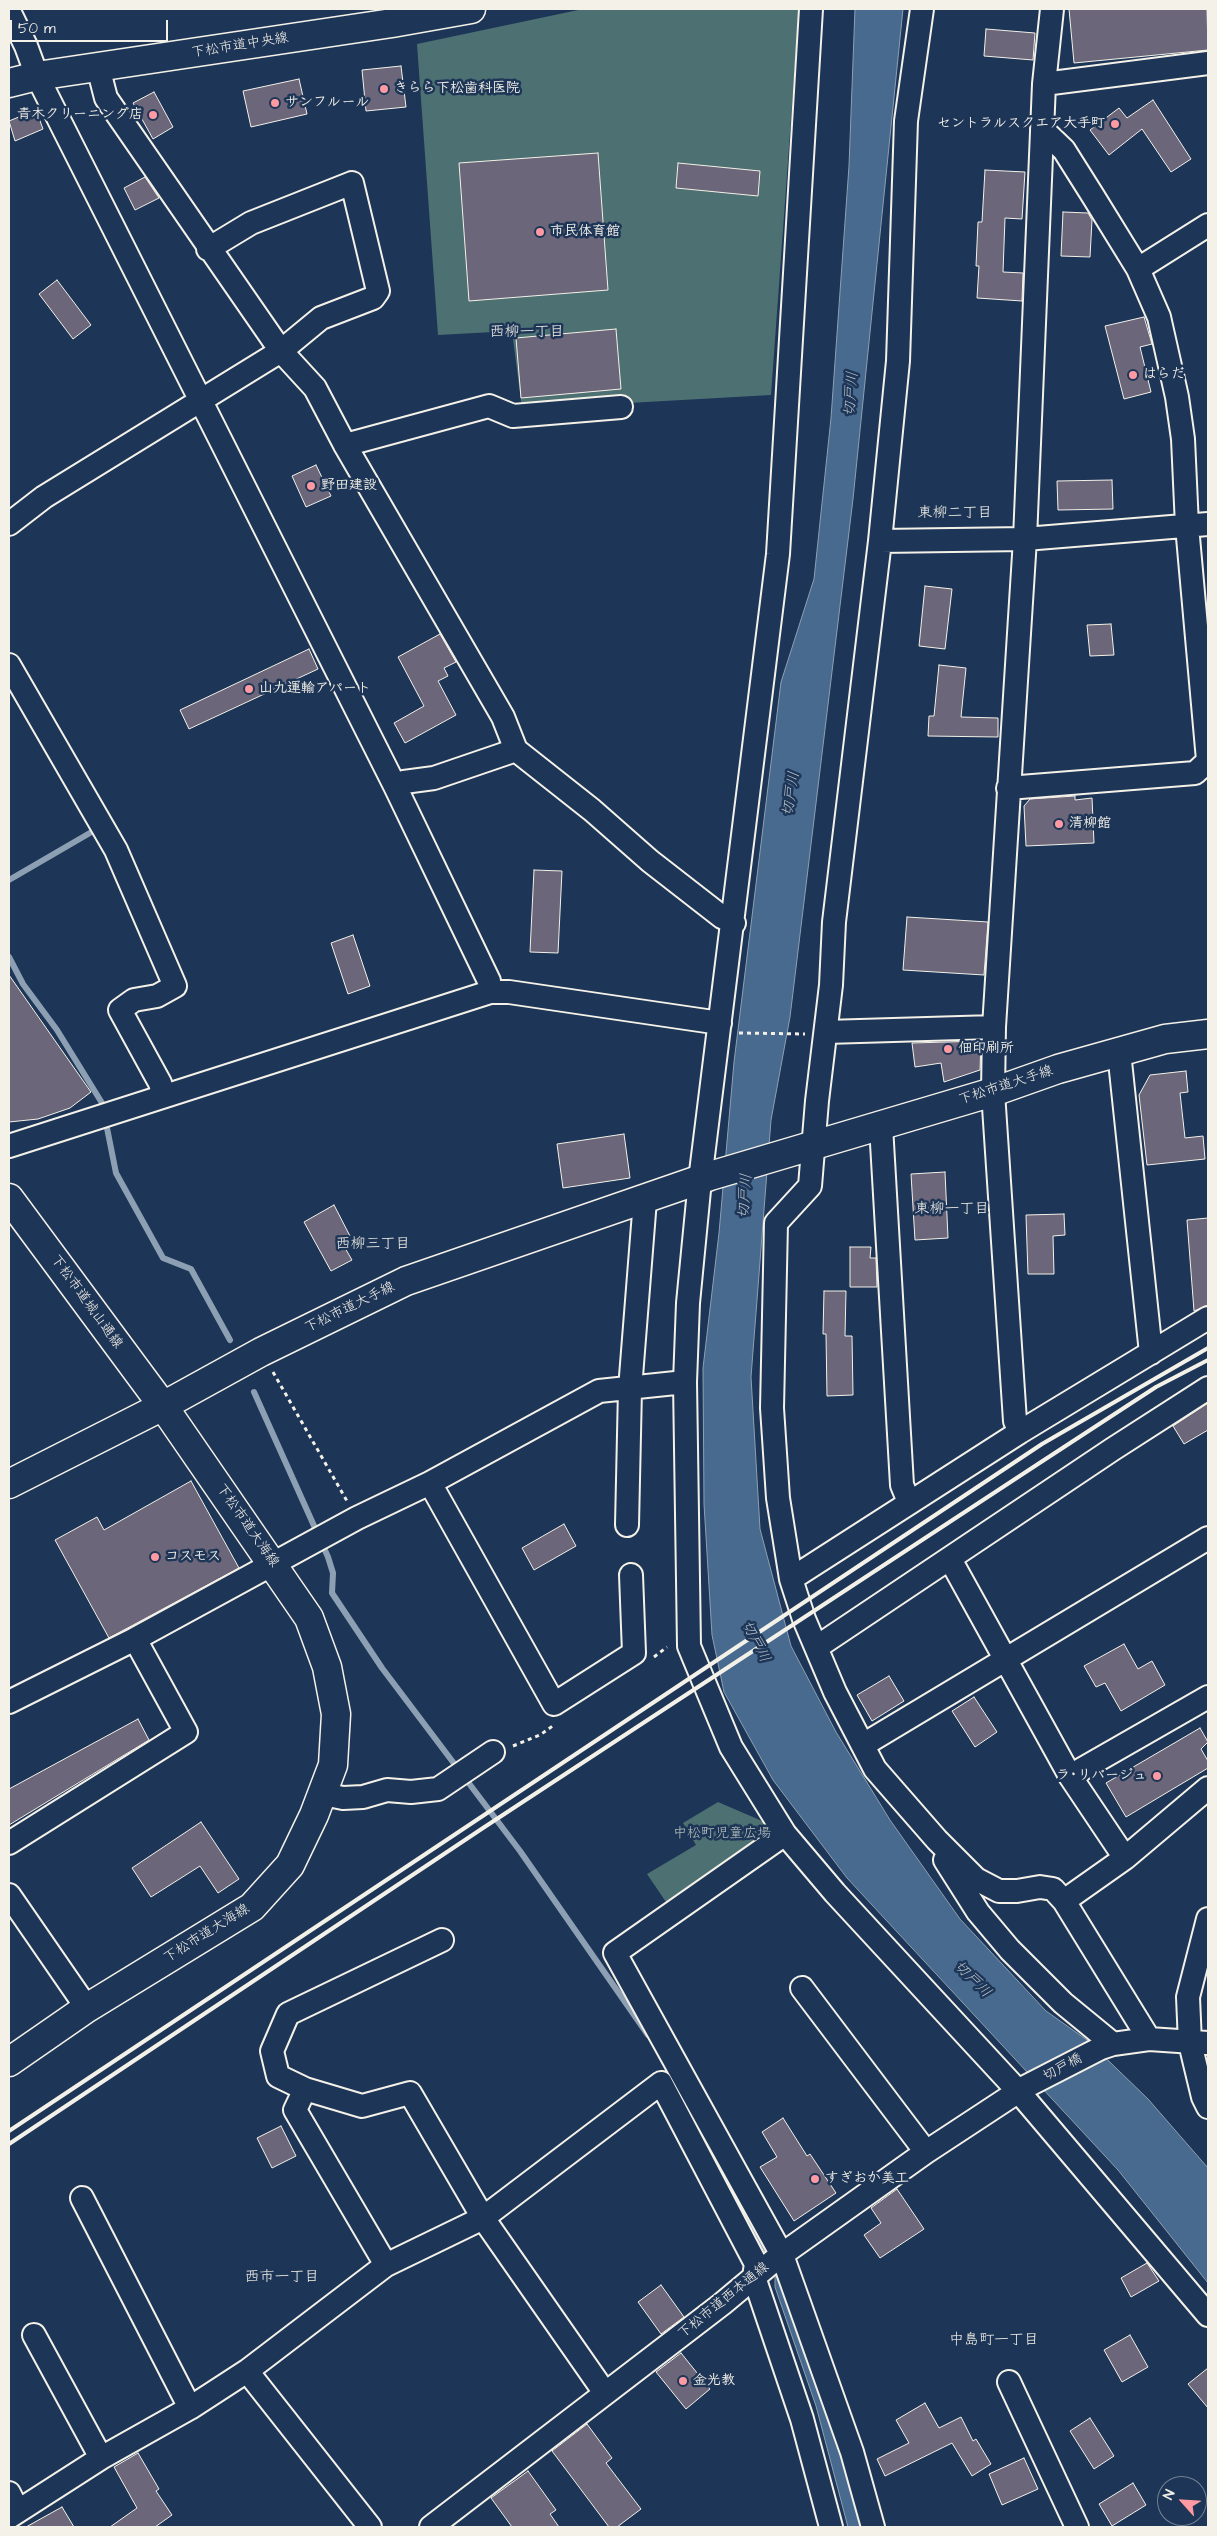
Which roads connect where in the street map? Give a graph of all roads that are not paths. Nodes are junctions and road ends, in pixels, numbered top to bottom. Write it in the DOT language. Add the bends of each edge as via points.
graph roads {
  1 [pos="471,9"];
  2 [pos="811,9"];
  3 [pos="922,9"];
  4 [pos="1052,9"];
  5 [pos="9,11"];
  6 [pos="427,13"];
  7 [pos="1208,63"];
  8 [pos="98,68"];
  9 [pos="37,76"];
  10 [pos="9,84"];
  11 [pos="1044,84"];
  12 [pos="1042,129"];
  13 [pos="1208,225"];
  14 [pos="208,249"];
  15 [pos="1138,268"];
  16 [pos="281,351"];
  17 [pos="198,400"];
  18 [pos="621,407"];
  19 [pos="345,445"];
  20 [pos="9,524"];
  21 [pos="1198,525"];
  22 [pos="1024,539"];
  23 [pos="880,541"];
  24 [pos="9,665"];
  25 [pos="516,750"];
  26 [pos="1208,760"];
  27 [pos="395,786"];
  28 [pos="1008,788"];
  29 [pos="734,922"];
  30 [pos="490,992"];
  31 [pos="994,1027"];
  32 [pos="727,1028"];
  33 [pos="820,1033"];
  34 [pos="1208,1034"];
  35 [pos="1119,1052"];
  36 [pos="993,1092"];
  37 [pos="164,1096"];
  38 [pos="881,1126"];
  39 [pos="811,1145"];
  40 [pos="9,1146"];
  41 [pos="705,1178"];
  42 [pos="9,1198"];
  43 [pos="645,1200"];
  44 [pos="1208,1318"];
  45 [pos="1151,1353"];
  46 [pos="684,1382"];
  47 [pos="1208,1388"];
  48 [pos="630,1389"];
  49 [pos="163,1406"];
  50 [pos="1020,1432"];
  51 [pos="430,1483"];
  52 [pos="9,1484"];
  53 [pos="909,1502"];
  54 [pos="627,1525"];
  55 [pos="1208,1538"];
  56 [pos="950,1559"];
  57 [pos="274,1564"];
  58 [pos="632,1575"];
  59 [pos="791,1579"];
  60 [pos="136,1639"];
  61 [pos="817,1647"];
  62 [pos="1007,1660"];
  63 [pos="1208,1697"];
  64 [pos="9,1702"];
  65 [pos="862,1745"];
  66 [pos="493,1752"];
  67 [pos="1070,1776"];
  68 [pos="1208,1788"];
  69 [pos="323,1794"];
  70 [pos="785,1834"];
  71 [pos="937,1840"];
  72 [pos="9,1843"];
  73 [pos="1125,1858"];
  74 [pos="9,1896"];
  75 [pos="1064,1902"];
  76 [pos="1208,1919"];
  77 [pos="442,1940"];
  78 [pos="802,1988"];
  79 [pos="87,2008"];
  80 [pos="1150,2038"];
  81 [pos="1199,2043"];
  82 [pos="1107,2046"];
  83 [pos="9,2062"];
  84 [pos="305,2089"];
  85 [pos="1022,2090"];
  86 [pos="1208,2107"];
  87 [pos="926,2152"];
  88 [pos="82,2198"];
  89 [pos="483,2218"];
  90 [pos="769,2264"];
  91 [pos="386,2266"];
  92 [pos="1208,2315"];
  93 [pos="34,2335"];
  94 [pos="247,2372"];
  95 [pos="1009,2382"];
  96 [pos="606,2393"];
  97 [pos="190,2408"];
  98 [pos="101,2458"];
  99 [pos="12,2507"];
  100 [pos="370,2527"];
  101 [pos="431,2527"];
  102 [pos="831,2527"];
  103 [pos="873,2527"];
  104 [pos="1077,2527"];
  1 -- 6 [label="street, 下松市道中央線"];
  2 -- 29 [label="street" via="778,554"];
  3 -- 23 [label="street" via="906,121 898,361"];
  4 -- 11 [label="street"];
  5 -- 9 [label="street"];
  6 -- 8 [label="street, 下松市道中央線"];
  7 -- 11 [label="street"];
  8 -- 9 [label="street, 下松市道中央線"];
  8 -- 14 [label="street" via="106,98"];
  9 -- 10 [label="street, 下松市道中央線"];
  9 -- 17 [label="street"];
  11 -- 12 [label="street"];
  12 -- 15 [label="street" via="1064,150"];
  12 -- 22 [label="street"];
  13 -- 15 [label="street"];
  14 -- 16 [label="street"];
  14 -- 16 [label="street" via="251,224 352,182 378,291 373,298 321,318"];
  15 -- 21 [label="street" via="1159,317 1177,397"];
  16 -- 17 [label="street"];
  16 -- 19 [label="street" via="315,388"];
  17 -- 20 [label="street" via="44,497"];
  17 -- 27 [label="street"];
  18 -- 19 [label="street" via="513,416 489,406"];
  19 -- 25 [label="street" via="503,717"];
  21 -- 22 [label="street"];
  21 -- 26 [label="street"];
  22 -- 23 [label="street"];
  22 -- 28 [label="street"];
  23 -- 33 [label="street"];
  24 -- 37 [label="street" via="116,850 175,986 157,996 134,1000 120,1010"];
  25 -- 27 [label="street" via="434,778"];
  25 -- 29 [label="street" via="650,861 722,917"];
  26 -- 28 [label="street" via="1195,773"];
  27 -- 30 [label="street" via="488,981"];
  28 -- 31 [label="street"];
  29 -- 32 [label="street"];
  30 -- 32 [label="street" via="509,992"];
  30 -- 37 [label="street"];
  31 -- 33 [label="street"];
  31 -- 36 [label="street"];
  32 -- 41 [label="street"];
  33 -- 39 [label="street"];
  34 -- 35 [label="street, 下松市道大手線" via="1164,1039"];
  35 -- 36 [label="street, 下松市道大手線"];
  35 -- 45 [label="street"];
  36 -- 38 [label="street, 下松市道大手線"];
  36 -- 50 [label="street" via="1016,1421"];
  37 -- 40 [label="street"];
  38 -- 39 [label="street, 下松市道大手線"];
  38 -- 53 [label="street" via="902,1484"];
  39 -- 41 [label="street, 下松市道大手線"];
  39 -- 59 [label="street" via="810,1186 776,1223 772,1408 778,1498"];
  41 -- 43 [label="street, 下松市道大手線"];
  41 -- 46 [label="street" via="688,1303"];
  42 -- 49 [label="street, 下松市道城山通線"];
  43 -- 48 [label="street"];
  43 -- 49 [label="street, 下松市道大手線" via="406,1281 261,1352"];
  44 -- 45 [label="street"];
  45 -- 50 [label="street"];
  46 -- 48 [label="street"];
  46 -- 70 [label="street" via="688,1646 731,1747"];
  47 -- 56 [label="street"];
  48 -- 51 [label="street" via="599,1391"];
  48 -- 54 [label="street"];
  49 -- 52 [label="street, 下松市道大手線"];
  49 -- 57 [label="street, 下松市道大海線"];
  50 -- 53 [label="street"];
  51 -- 57 [label="street" via="357,1518"];
  51 -- 58 [label="street" via="554,1704 634,1653"];
  53 -- 59 [label="street"];
  55 -- 62 [label="street"];
  56 -- 61 [label="street"];
  56 -- 62 [label="street"];
  57 -- 60 [label="street"];
  57 -- 69 [label="street, 下松市道大海線" via="309,1618 327,1667 336,1714 333,1765"];
  59 -- 61 [label="street"];
  60 -- 64 [label="street"];
  60 -- 72 [label="street" via="186,1732"];
  61 -- 65 [label="street"];
  62 -- 65 [label="street"];
  62 -- 67 [label="street"];
  63 -- 67 [label="street"];
  65 -- 71 [label="street" via="875,1769"];
  66 -- 69 [label="street" via="438,1789 387,1790 363,1797 343,1798"];
  67 -- 73 [label="street"];
  68 -- 73 [label="street"];
  69 -- 79 [label="street, 下松市道大海線" via="290,1865 252,1907"];
  70 -- 85 [label="street" via="835,1893"];
  70 -- 90 [label="street" via="615,1953"];
  71 -- 75 [label="street" via="976,1879 998,1891 1040,1887 1053,1890"];
  71 -- 82 [label="street" via="940,1851 978,1912 1010,1950"];
  73 -- 75 [label="street"];
  74 -- 79 [label="street"];
  75 -- 80 [label="street"];
  76 -- 81 [label="street" via="1188,1997"];
  77 -- 84 [label="street" via="288,2014 272,2051 278,2076"];
  78 -- 87 [label="street"];
  79 -- 83 [label="street, 下松市道大海線"];
  80 -- 81 [label="street"];
  80 -- 82 [label="street"];
  81 -- 86 [label="street" via="1203,2097"];
  82 -- 85 [label="street, 切戸橋"];
  84 -- 89 [label="street" via="362,2106 410,2093"];
  84 -- 91 [label="street" via="295,2110"];
  85 -- 87 [label="street, 下松市道西本通線"];
  85 -- 92 [label="street"];
  87 -- 90 [label="street, 下松市道西本通線"];
  88 -- 97 [label="street"];
  89 -- 90 [label="street" via="661,2084 756,2264"];
  89 -- 91 [label="street"];
  89 -- 96 [label="street"];
  90 -- 96 [label="street, 下松市道西本通線"];
  90 -- 102 [label="street" via="802,2419"];
  90 -- 103 [label="street" via="852,2452"];
  91 -- 94 [label="street"];
  93 -- 98 [label="street"];
  94 -- 97 [label="street"];
  94 -- 100 [label="street"];
  95 -- 104 [label="street"];
  96 -- 101 [label="street, 下松市道西本通線"];
  97 -- 98 [label="street"];
  98 -- 99 [label="street"];
}
